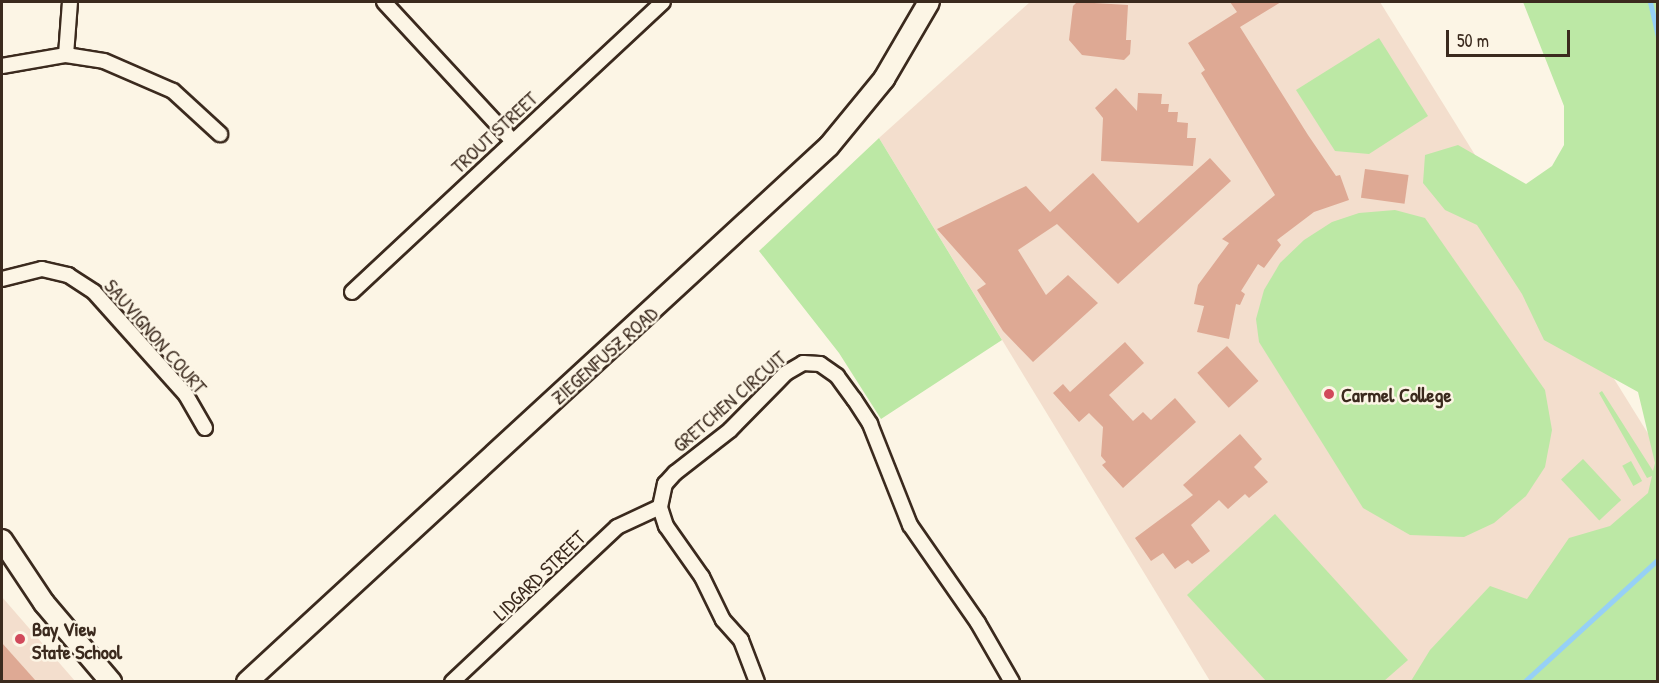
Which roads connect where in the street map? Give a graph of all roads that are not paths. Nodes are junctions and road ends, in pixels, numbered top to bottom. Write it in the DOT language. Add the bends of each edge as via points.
graph roads {
  1 [pos="70,2"];
  2 [pos="384,2"];
  3 [pos="663,2"];
  4 [pos="929,2"];
  5 [pos="66,55"];
  6 [pos="2,66"];
  7 [pos="220,134"];
  8 [pos="512,140"];
  9 [pos="2,279"];
  10 [pos="352,292"];
  11 [pos="205,428"];
  12 [pos="660,507"];
  13 [pos="2,540"];
  14 [pos="111,681"];
  15 [pos="247,681"];
  16 [pos="452,681"];
  17 [pos="757,681"];
  18 [pos="1012,681"];
  1 -- 5 [label="street"];
  2 -- 8 [label="street"];
  3 -- 8 [label="street, TROUT STREET"];
  4 -- 15 [label="street, ZIEGENFUSZ ROAD" via="884,79 829,146"];
  5 -- 6 [label="street"];
  5 -- 7 [label="street" via="104,61 148,78 173,91"];
  8 -- 10 [label="street, TROUT STREET"];
  9 -- 11 [label="street, SAUVIGNON COURT" via="42,269 68,275 94,292 186,395"];
  12 -- 16 [label="street, LIDGARD STREET" via="617,527"];
  12 -- 17 [label="street" via="666,526 702,577 723,620 741,640"];
  12 -- 18 [label="street, GRETCHEN CIRCUIT" via="665,484 675,473 730,430 786,373 802,363 820,364 837,376 870,424 910,525 978,623"];
  13 -- 14 [label="street" via="44,603"];
}
